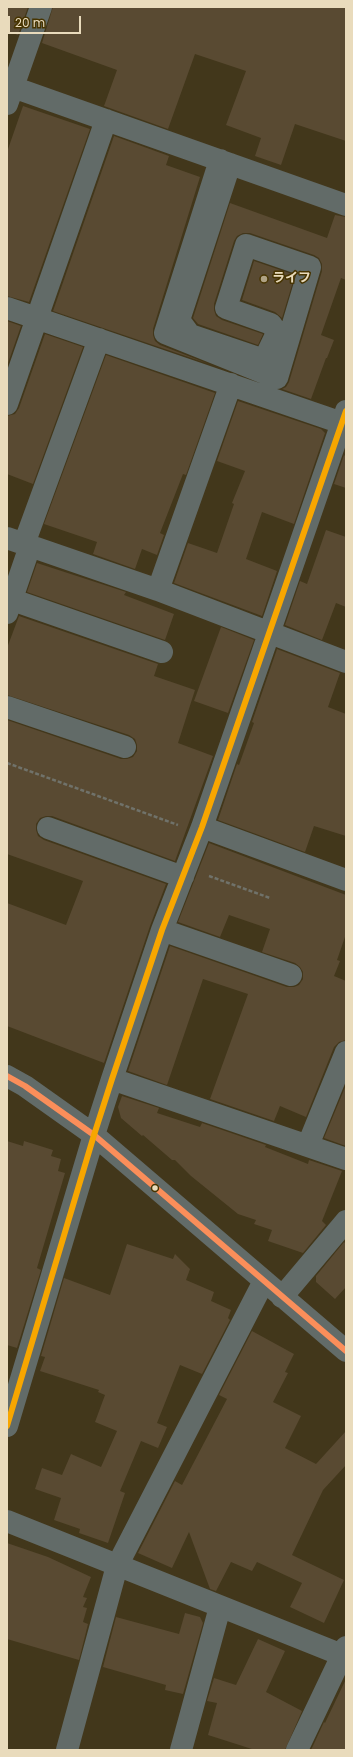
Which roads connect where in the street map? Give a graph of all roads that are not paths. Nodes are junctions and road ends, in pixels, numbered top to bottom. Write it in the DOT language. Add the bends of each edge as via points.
graph roads {
  1 [pos="42,7"];
  2 [pos="9,92"];
  3 [pos="106,120"];
  4 [pos="225,162"];
  5 [pos="346,205"];
  6 [pos="7,308"];
  7 [pos="37,318"];
  8 [pos="99,339"];
  9 [pos="231,384"];
  10 [pos="7,404"];
  11 [pos="343,424"];
  12 [pos="20,543"];
  13 [pos="158,590"];
  14 [pos="9,604"];
  15 [pos="269,633"];
  16 [pos="162,652"];
  17 [pos="346,662"];
  18 [pos="7,707"];
  19 [pos="125,747"];
  20 [pos="48,828"];
  21 [pos="201,830"];
  22 [pos="184,872"];
  23 [pos="346,880"];
  24 [pos="162,930"];
  25 [pos="291,975"];
  26 [pos="346,1052"];
  27 [pos="7,1076"];
  28 [pos="112,1080"];
  29 [pos="94,1135"];
  30 [pos="308,1145"];
  31 [pos="346,1159"];
  32 [pos="346,1221"];
  33 [pos="264,1281"];
  34 [pos="282,1297"];
  35 [pos="346,1351"];
  36 [pos="7,1426"];
  37 [pos="7,1521"];
  38 [pos="117,1566"];
  39 [pos="220,1607"];
  40 [pos="345,1653"];
  41 [pos="67,1750"];
  42 [pos="181,1750"];
  43 [pos="297,1750"];
  1 -- 2 [label="street"];
  2 -- 3 [label="street"];
  3 -- 4 [label="street"];
  3 -- 7 [label="street"];
  4 -- 4 [label="street" via="179,320 190,335 264,360 277,333 271,324 226,308 246,245 310,267 277,378 166,334"];
  4 -- 5 [label="street"];
  6 -- 7 [label="street"];
  7 -- 8 [label="street"];
  7 -- 10 [label="street"];
  8 -- 9 [label="street"];
  8 -- 12 [label="street"];
  9 -- 11 [label="street"];
  9 -- 13 [label="street"];
  11 -- 15 [label="street"];
  12 -- 13 [label="street"];
  12 -- 14 [label="street"];
  13 -- 15 [label="street"];
  14 -- 16 [label="street"];
  15 -- 17 [label="street"];
  15 -- 21 [label="street"];
  18 -- 19 [label="street"];
  20 -- 22 [label="street"];
  21 -- 22 [label="street"];
  21 -- 23 [label="street"];
  22 -- 24 [label="street"];
  24 -- 25 [label="street"];
  24 -- 28 [label="street"];
  26 -- 30 [label="street"];
  27 -- 29 [label="street"];
  28 -- 29 [label="street"];
  28 -- 30 [label="street"];
  29 -- 33 [label="street"];
  29 -- 36 [label="street"];
  30 -- 31 [label="street"];
  32 -- 34 [label="street"];
  33 -- 34 [label="street"];
  33 -- 38 [label="street"];
  34 -- 35 [label="street"];
  37 -- 38 [label="street"];
  38 -- 39 [label="street"];
  38 -- 41 [label="street"];
  39 -- 40 [label="street"];
  39 -- 42 [label="street"];
  40 -- 43 [label="street"];
}
